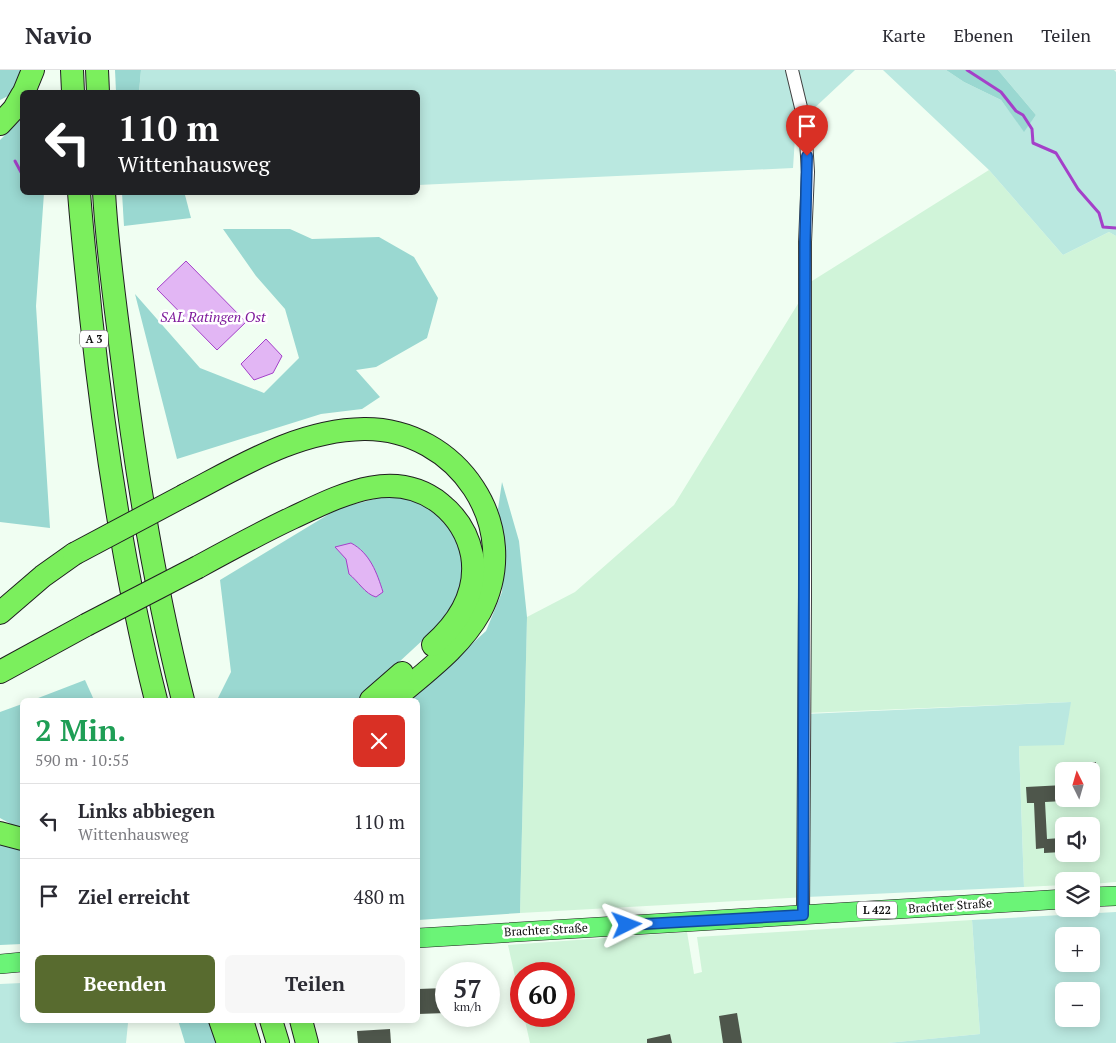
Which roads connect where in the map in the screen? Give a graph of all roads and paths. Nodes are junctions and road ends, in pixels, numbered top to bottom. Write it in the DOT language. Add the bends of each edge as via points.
graph roads {
  1 [pos="72,70"];
  2 [pos="97,70"];
  3 [pos="792,70"];
  4 [pos="73,90"];
  5 [pos="98,90"];
  6 [pos="20,97"];
  7 [pos="0,124"];
  8 [pos="79,195"];
  9 [pos="104,195"];
  10 [pos="143,506"];
  11 [pos="74,554"];
  12 [pos="0,601"];
  13 [pos="0,613"];
  14 [pos="0,672"];
  15 [pos="156,698"];
  16 [pos="183,698"];
  17 [pos="199,698"];
  18 [pos="373,698"];
  19 [pos="395,698"];
  20 [pos="0,833"];
  21 [pos="20,839"];
  22 [pos="1116,896"];
  23 [pos="1100,897"];
  24 [pos="1055,900"];
  25 [pos="803,915"];
  26 [pos="420,938"];
  27 [pos="20,962"];
  28 [pos="0,964"];
  29 [pos="221,1023"];
  30 [pos="243,1023"];
  31 [pos="272,1023"];
  32 [pos="302,1023"];
  33 [pos="228,1043"];
  34 [pos="249,1043"];
  35 [pos="278,1043"];
  36 [pos="307,1043"];
  1 -- 4 [label="highway"];
  2 -- 5 [label="highway"];
  3 -- 25 [label="street" via="805,124 808,172 805,242"];
  6 -- 7 [label="highway"];
  8 -- 15 [label="highway, A 3" via="100,402 127,570"];
  9 -- 10 [label="highway, A 3" via="124,374"];
  10 -- 16 [label="highway, A 3"];
  10 -- 17 [label="highway"];
  11 -- 12 [label="highway" via="43,567"];
  11 -- 13 [label="highway"];
  11 -- 19 [label="highway, bridge" via="292,442 332,432 364,429 404,434 432,447 453,463 470,483 491,526 494,554 489,589 469,630"];
  14 -- 18 [label="highway, bridge" via="268,530 353,491 400,486 424,493 455,518 470,546 473,580 460,615 442,638"];
  20 -- 21 [label="highway"];
  22 -- 23 [label="main road"];
  24 -- 25 [label="main road, Brachter Straße / L 422"];
  25 -- 26 [label="main road, Brachter Straße / L 422"];
  27 -- 28 [label="main road"];
  29 -- 33 [label="highway"];
  30 -- 34 [label="highway"];
  31 -- 35 [label="highway"];
  32 -- 36 [label="highway"];
}
